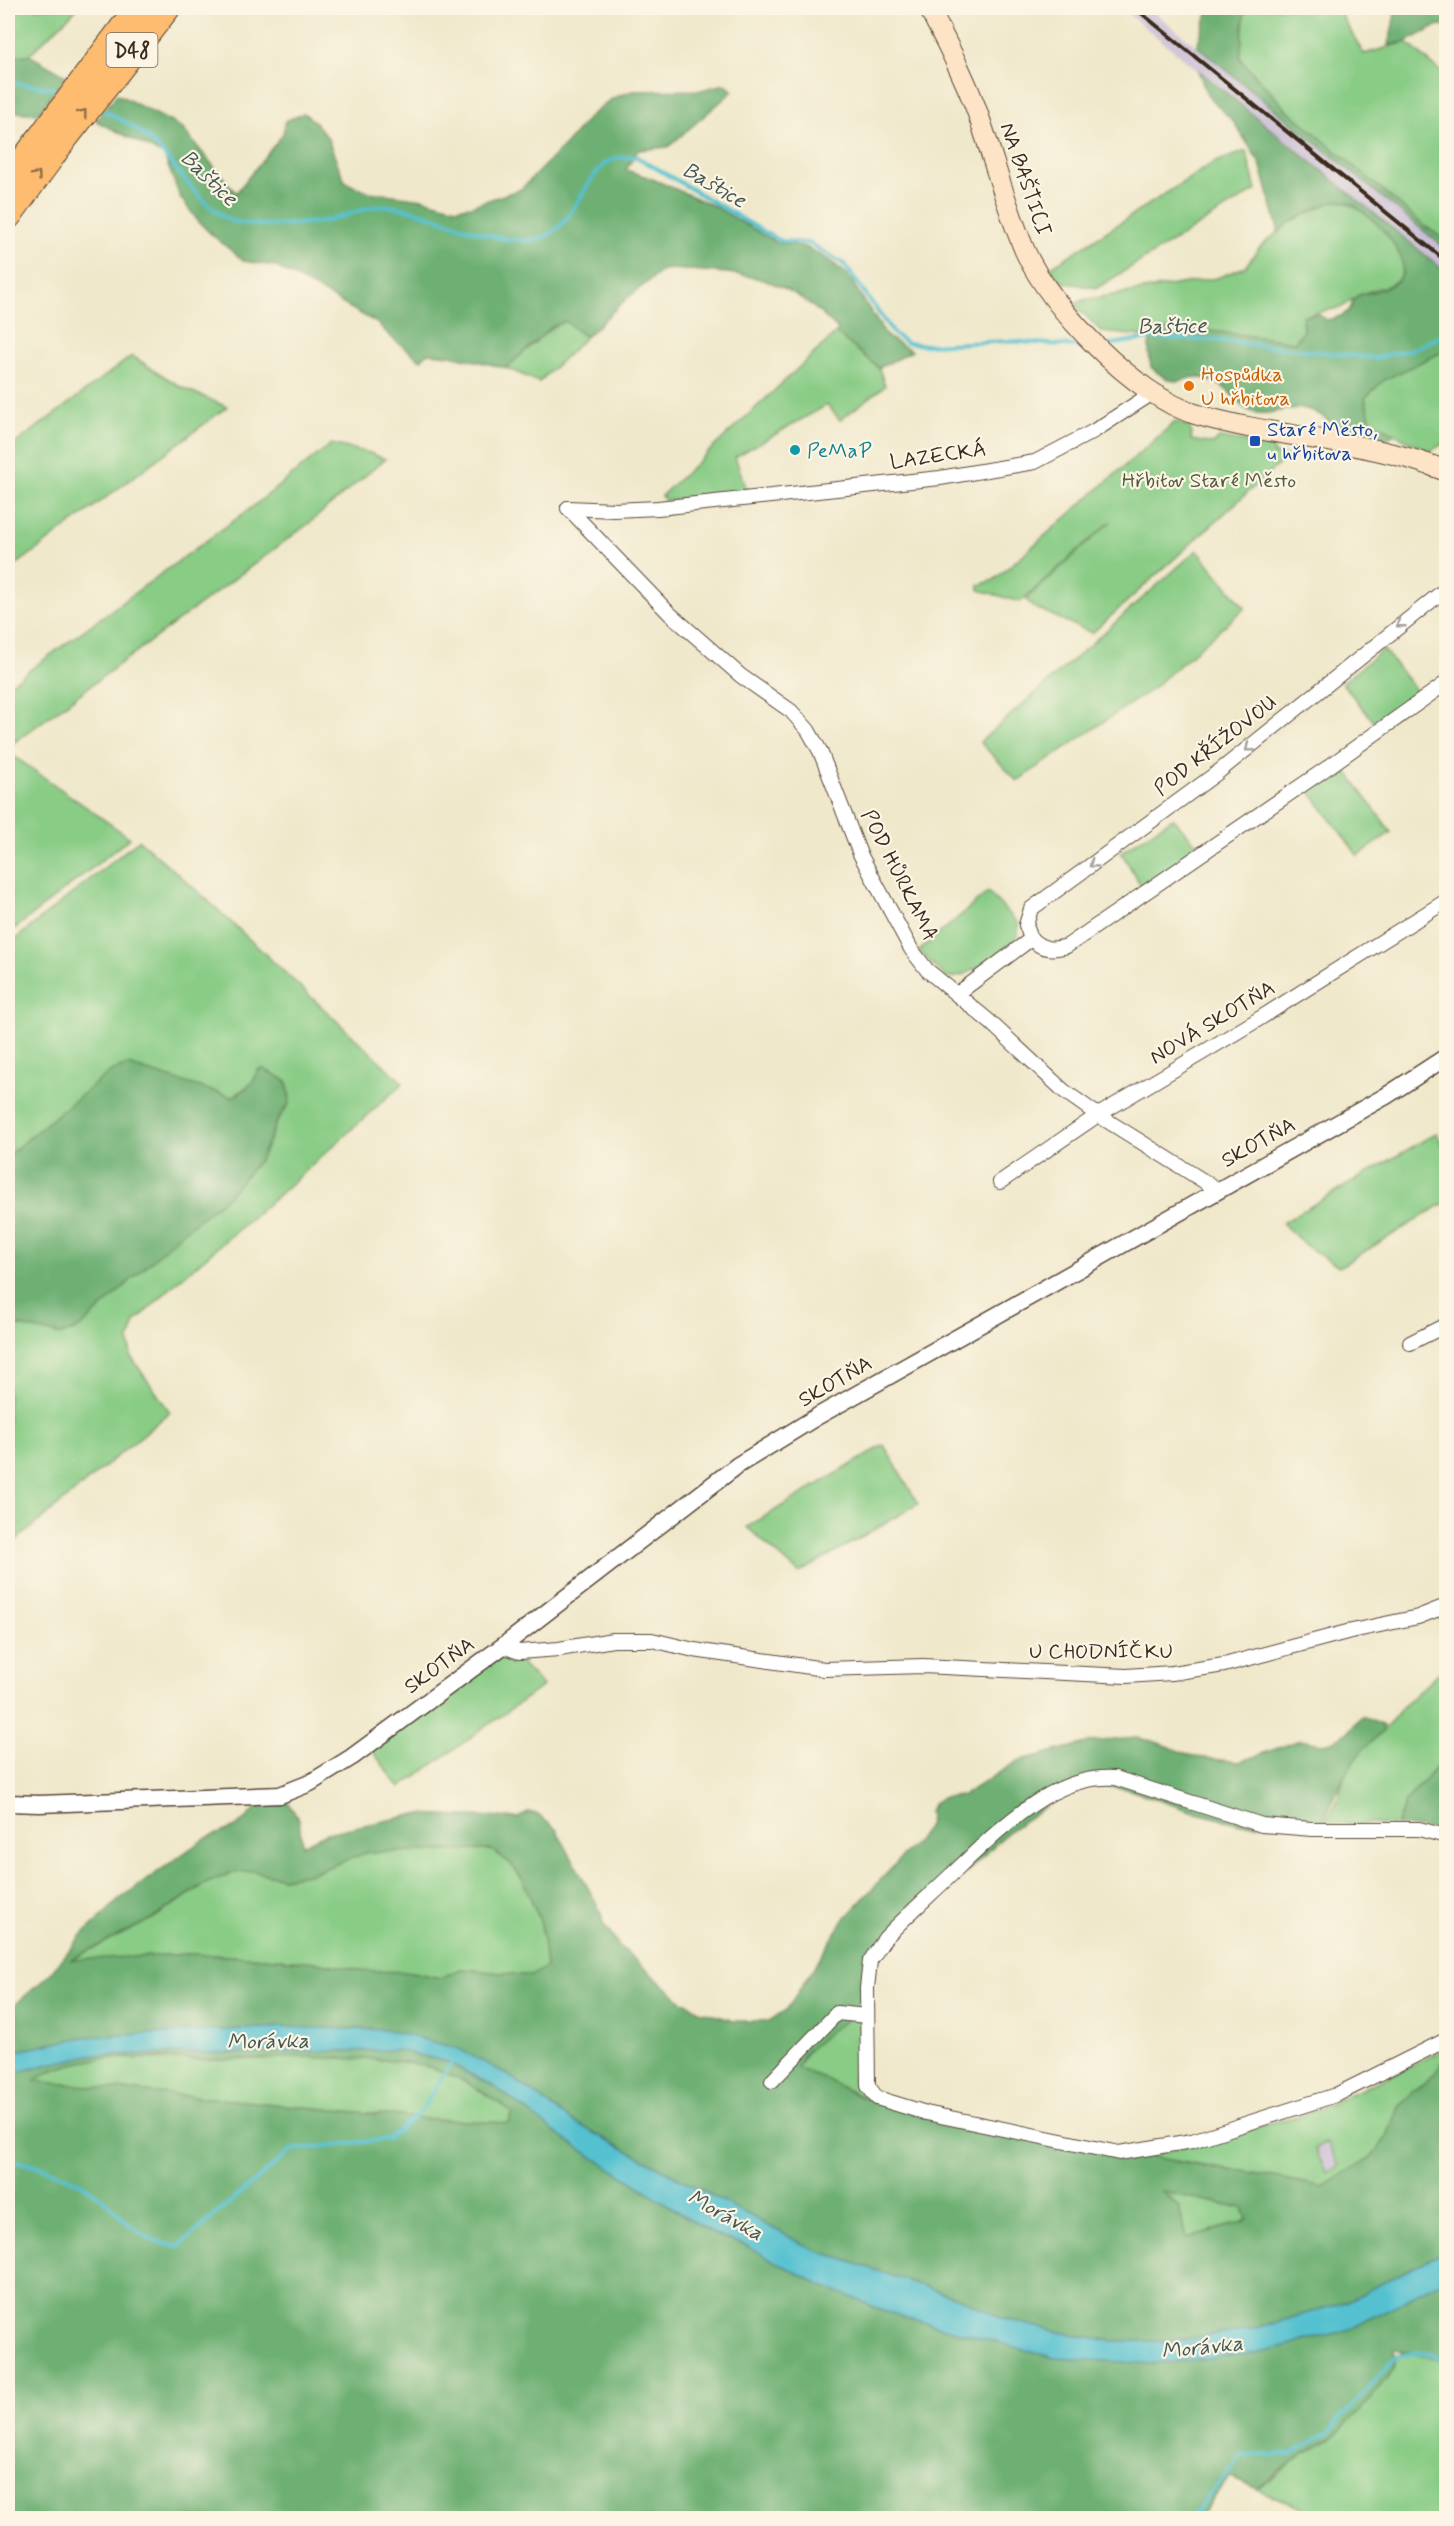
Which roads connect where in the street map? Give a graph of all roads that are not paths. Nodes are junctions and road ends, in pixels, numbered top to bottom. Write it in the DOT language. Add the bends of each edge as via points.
graph roads {
  1 [pos="138,8"];
  2 [pos="167,8"];
  3 [pos="928,8"];
  4 [pos="94,84"];
  5 [pos="54,136"];
  6 [pos="8,180"];
  7 [pos="8,216"];
  8 [pos="1151,394"];
  9 [pos="1446,471"];
  10 [pos="568,508"];
  11 [pos="1446,589"];
  12 [pos="1446,683"];
  13 [pos="1446,901"];
  14 [pos="1031,939"];
  15 [pos="957,994"];
  16 [pos="1446,1057"];
  17 [pos="1098,1116"];
  18 [pos="1000,1182"];
  19 [pos="1218,1190"];
  20 [pos="1446,1325"];
  21 [pos="1410,1343"];
  22 [pos="1446,1606"];
  23 [pos="503,1646"];
  24 [pos="8,1803"];
  25 [pos="1446,1836"];
  26 [pos="867,2016"];
  27 [pos="1446,2040"];
  28 [pos="772,2081"];
  1 -- 4 [label="highway, D48"];
  2 -- 4 [label="highway, D48"];
  3 -- 8 [label="main road, NA BAŠTICI" via="972,97 1025,252 1040,279 1102,351"];
  4 -- 5 [label="highway, D48"];
  5 -- 6 [label="highway, D48"];
  7 -- 5 [label="highway, D48, one-way"];
  8 -- 9 [label="main road, NA BAŠTICI" via="1193,414 1384,453"];
  8 -- 10 [label="street, LAZECKÁ" via="1094,431 1035,462 940,478 658,508"];
  10 -- 15 [label="street, POD HŮRKAMA" via="669,613 741,676 791,711 808,730 820,750 860,854 911,949 927,969"];
  11 -- 14 [label="street, POD KŘÍŽOVOU, one-way" via="1217,773 1031,909 1026,925"];
  12 -- 14 [label="street" via="1067,946 1053,950 1040,947"];
  13 -- 17 [label="street, NOVÁ SKOTŇA"];
  14 -- 15 [label="street"];
  15 -- 17 [label="street, POD HŮRKAMA" via="1064,1091"];
  16 -- 19 [label="street, SKOTŇA" via="1386,1096"];
  17 -- 18 [label="street, NOVÁ SKOTŇA"];
  17 -- 19 [label="street, POD HŮRKAMA"];
  19 -- 23 [label="street, SKOTŇA" via="826,1411 738,1465"];
  20 -- 21 [label="street"];
  22 -- 23 [label="street, U CHODNÍČKU" via="1418,1617 1235,1662 1172,1673 1084,1675 923,1666 824,1669 652,1640 613,1640 519,1652"];
  23 -- 24 [label="street, SKOTŇA" via="352,1757 310,1783 280,1795"];
  25 -- 26 [label="street" via="1419,1829 1262,1825 1115,1778 1081,1781 1019,1813 885,1938 870,1961"];
  26 -- 27 [label="street" via="868,2086 877,2098 926,2113 1119,2153 1192,2141 1306,2106"];
  26 -- 28 [label="street" via="837,2013"];
}
